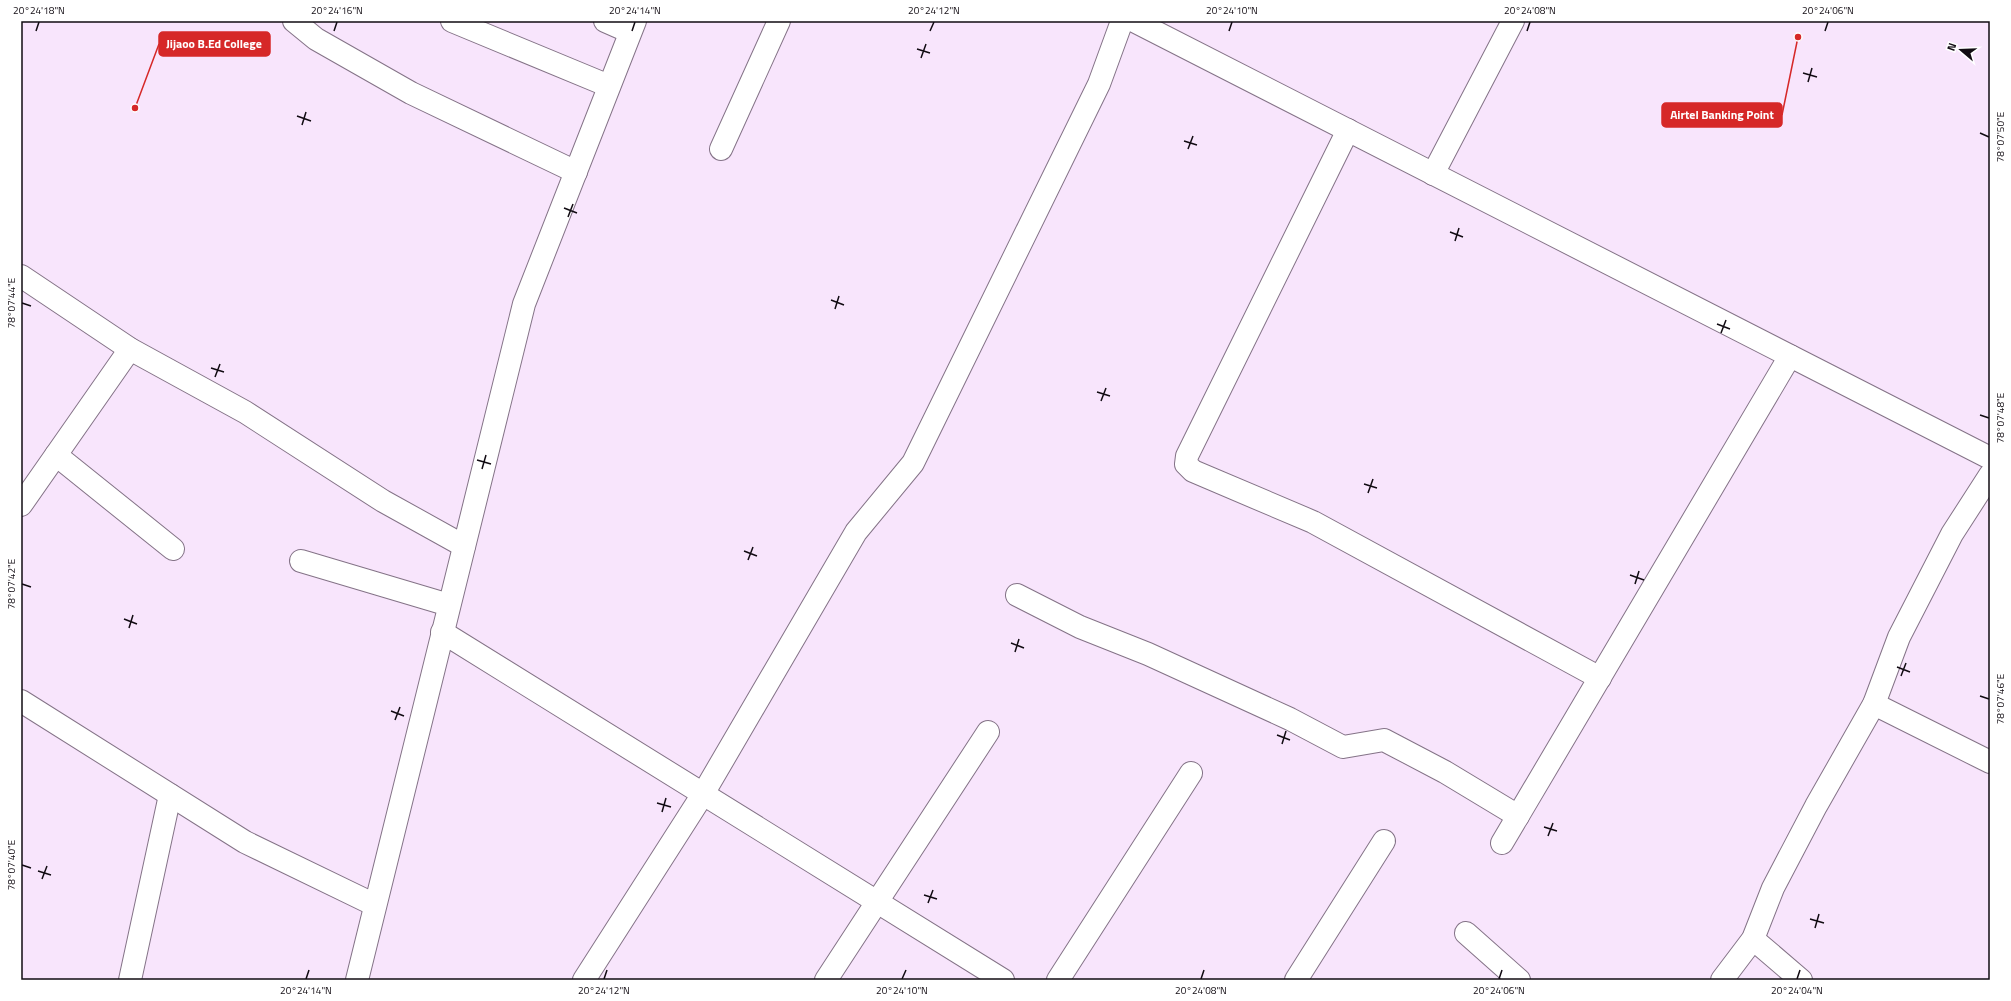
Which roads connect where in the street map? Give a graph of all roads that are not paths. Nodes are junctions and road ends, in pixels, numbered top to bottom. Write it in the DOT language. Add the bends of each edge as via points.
graph roads {
  1 [pos="294,21"];
  2 [pos="452,21"];
  3 [pos="605,21"];
  4 [pos="779,21"];
  5 [pos="1122,21"];
  6 [pos="1134,21"];
  7 [pos="1513,21"];
  8 [pos="632,26"];
  9 [pos="609,86"];
  10 [pos="1348,130"];
  11 [pos="721,149"];
  12 [pos="576,172"];
  13 [pos="1433,174"];
  14 [pos="21,276"];
  15 [pos="130,350"];
  16 [pos="1790,356"];
  17 [pos="56,455"];
  18 [pos="1990,458"];
  19 [pos="1990,475"];
  20 [pos="21,505"];
  21 [pos="464,546"];
  22 [pos="173,549"];
  23 [pos="302,562"];
  24 [pos="1017,595"];
  25 [pos="449,605"];
  26 [pos="442,632"];
  27 [pos="1600,678"];
  28 [pos="21,701"];
  29 [pos="1874,704"];
  30 [pos="988,732"];
  31 [pos="1990,762"];
  32 [pos="1191,772"];
  33 [pos="703,794"];
  34 [pos="170,795"];
  35 [pos="1518,816"];
  36 [pos="1384,841"];
  37 [pos="1502,843"];
  38 [pos="877,902"];
  39 [pos="375,905"];
  40 [pos="1466,933"];
  41 [pos="1753,939"];
  42 [pos="130,980"];
  43 [pos="357,980"];
  44 [pos="584,980"];
  45 [pos="826,980"];
  46 [pos="1003,980"];
  47 [pos="1058,980"];
  48 [pos="1296,980"];
  49 [pos="1519,980"];
  50 [pos="1722,980"];
  51 [pos="1801,980"];
  1 -- 12 [label="street" via="316,39 411,93"];
  2 -- 9 [label="street"];
  3 -- 8 [label="street"];
  4 -- 11 [label="street"];
  5 -- 33 [label="street" via="1099,84 913,463 856,532"];
  6 -- 10 [label="street"];
  7 -- 13 [label="street"];
  8 -- 9 [label="street"];
  9 -- 12 [label="street"];
  10 -- 13 [label="street"];
  10 -- 27 [label="street" via="1186,464 1193,471 1313,522"];
  12 -- 21 [label="street" via="524,304"];
  13 -- 16 [label="street"];
  14 -- 15 [label="street"];
  15 -- 17 [label="street"];
  15 -- 21 [label="street" via="245,412 383,501"];
  16 -- 18 [label="street"];
  16 -- 27 [label="street"];
  17 -- 20 [label="street"];
  17 -- 22 [label="street"];
  19 -- 29 [label="street" via="1952,534 1899,637"];
  21 -- 25 [label="street"];
  23 -- 25 [label="street"];
  24 -- 35 [label="street" via="1080,627 1148,654 1290,719 1343,747 1384,740 1445,772"];
  25 -- 26 [label="street"];
  26 -- 33 [label="street"];
  26 -- 39 [label="street"];
  27 -- 35 [label="street"];
  28 -- 34 [label="street"];
  29 -- 31 [label="street"];
  29 -- 41 [label="street" via="1773,888"];
  30 -- 38 [label="street"];
  32 -- 47 [label="street"];
  33 -- 38 [label="street"];
  33 -- 44 [label="street"];
  34 -- 39 [label="street" via="245,842"];
  34 -- 42 [label="street"];
  35 -- 37 [label="street"];
  36 -- 48 [label="street"];
  38 -- 45 [label="street"];
  38 -- 46 [label="street"];
  39 -- 43 [label="street"];
  40 -- 49 [label="street"];
  41 -- 50 [label="street"];
  41 -- 51 [label="street"];
}
